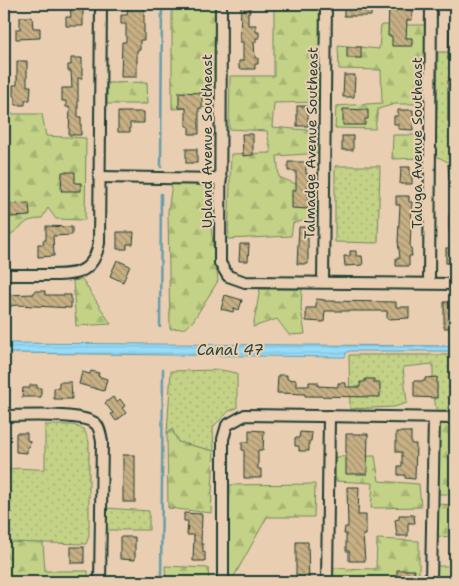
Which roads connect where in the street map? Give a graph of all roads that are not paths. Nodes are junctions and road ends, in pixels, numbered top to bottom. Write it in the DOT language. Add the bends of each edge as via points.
graph roads {
  1 [pos="101,4"];
  2 [pos="221,4"];
  3 [pos="326,4"];
  4 [pos="431,4"];
  5 [pos="99,177"];
  6 [pos="220,179"];
  7 [pos="4,275"];
  8 [pos="323,282"];
  9 [pos="429,283"];
  10 [pos="455,284"];
  11 [pos="4,416"];
  12 [pos="329,416"];
  13 [pos="434,418"];
  14 [pos="455,418"];
  15 [pos="100,582"];
  16 [pos="223,582"];
  17 [pos="327,582"];
  18 [pos="431,582"];
  1 -- 5 [label="street"];
  2 -- 6 [label="street, Upland Avenue Southeast"];
  3 -- 8 [label="street, Talmadge Avenue Southeast"];
  4 -- 9 [label="street, Taluga Avenue Southeast"];
  5 -- 6 [label="street"];
  5 -- 7 [label="street" via="99,243 97,255 90,266 69,275"];
  6 -- 8 [label="street, Upland Avenue Southeast" via="220,263 228,276 245,282"];
  8 -- 9 [label="street"];
  9 -- 10 [label="street"];
  11 -- 15 [label="street" via="76,416 96,424 102,442"];
  12 -- 13 [label="street"];
  12 -- 16 [label="street" via="245,415 227,424 223,440"];
  12 -- 17 [label="street"];
  13 -- 14 [label="street"];
  13 -- 18 [label="street"];
}
